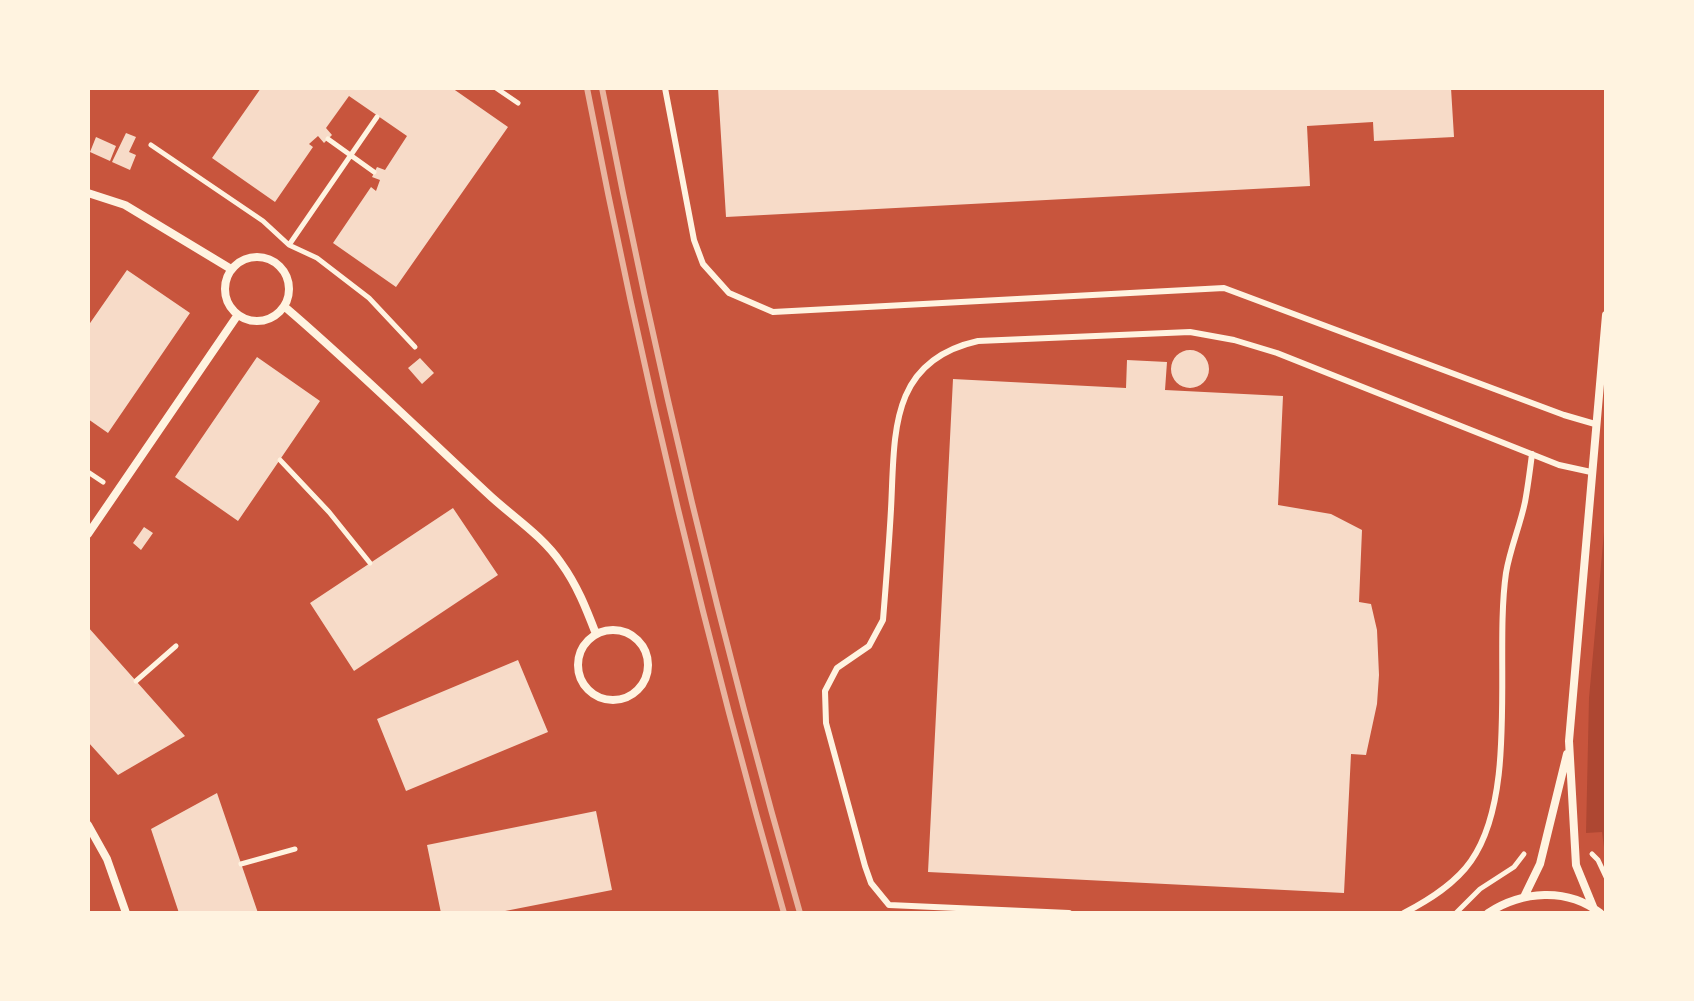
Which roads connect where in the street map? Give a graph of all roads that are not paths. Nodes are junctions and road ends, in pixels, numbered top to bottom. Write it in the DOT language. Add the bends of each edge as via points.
graph roads {
  1 [pos="665,88"];
  2 [pos="88,193"];
  3 [pos="231,269"];
  4 [pos="285,307"];
  5 [pos="1606,315"];
  6 [pos="237,316"];
  7 [pos="1595,424"];
  8 [pos="1532,454"];
  9 [pos="1591,472"];
  10 [pos="88,534"];
  11 [pos="596,634"];
  12 [pos="1569,741"];
  13 [pos="88,825"];
  14 [pos="1524,897"];
  15 [pos="1597,911"];
  16 [pos="126,913"];
  17 [pos="1069,913"];
  18 [pos="1404,913"];
  19 [pos="1488,913"];
  1 -- 7 [label="lane" via="703,264 729,293 750,305 773,312 1224,288"];
  2 -- 3 [label="street" via="125,205"];
  3 -- 4 [label="street" via="254,256 276,263 288,281"];
  3 -- 6 [label="street" via="224,295"];
  4 -- 6 [label="street" via="264,322"];
  4 -- 11 [label="street" via="542,541 583,598"];
  5 -- 7 [label="street"];
  6 -- 10 [label="street"];
  7 -- 9 [label="street"];
  8 -- 9 [label="lane"];
  8 -- 17 [label="lane" via="1277,353 1190,332 978,341 951,349 925,367 908,389 896,421 883,620 869,646 837,668 825,691 826,723 865,866 889,905"];
  8 -- 18 [label="lane" via="1506,574 1496,798 1475,856 1456,878"];
  9 -- 12 [label="street"];
  11 -- 11 [label="street" via="580,651 577,663 584,685 602,699 634,693 647,675 640,642 620,630"];
  12 -- 14 [label="street" via="1540,864"];
  12 -- 15 [label="street" via="1576,865"];
  13 -- 16 [label="street"];
  14 -- 15 [label="street" via="1555,895"];
  14 -- 19 [label="street"];
}
